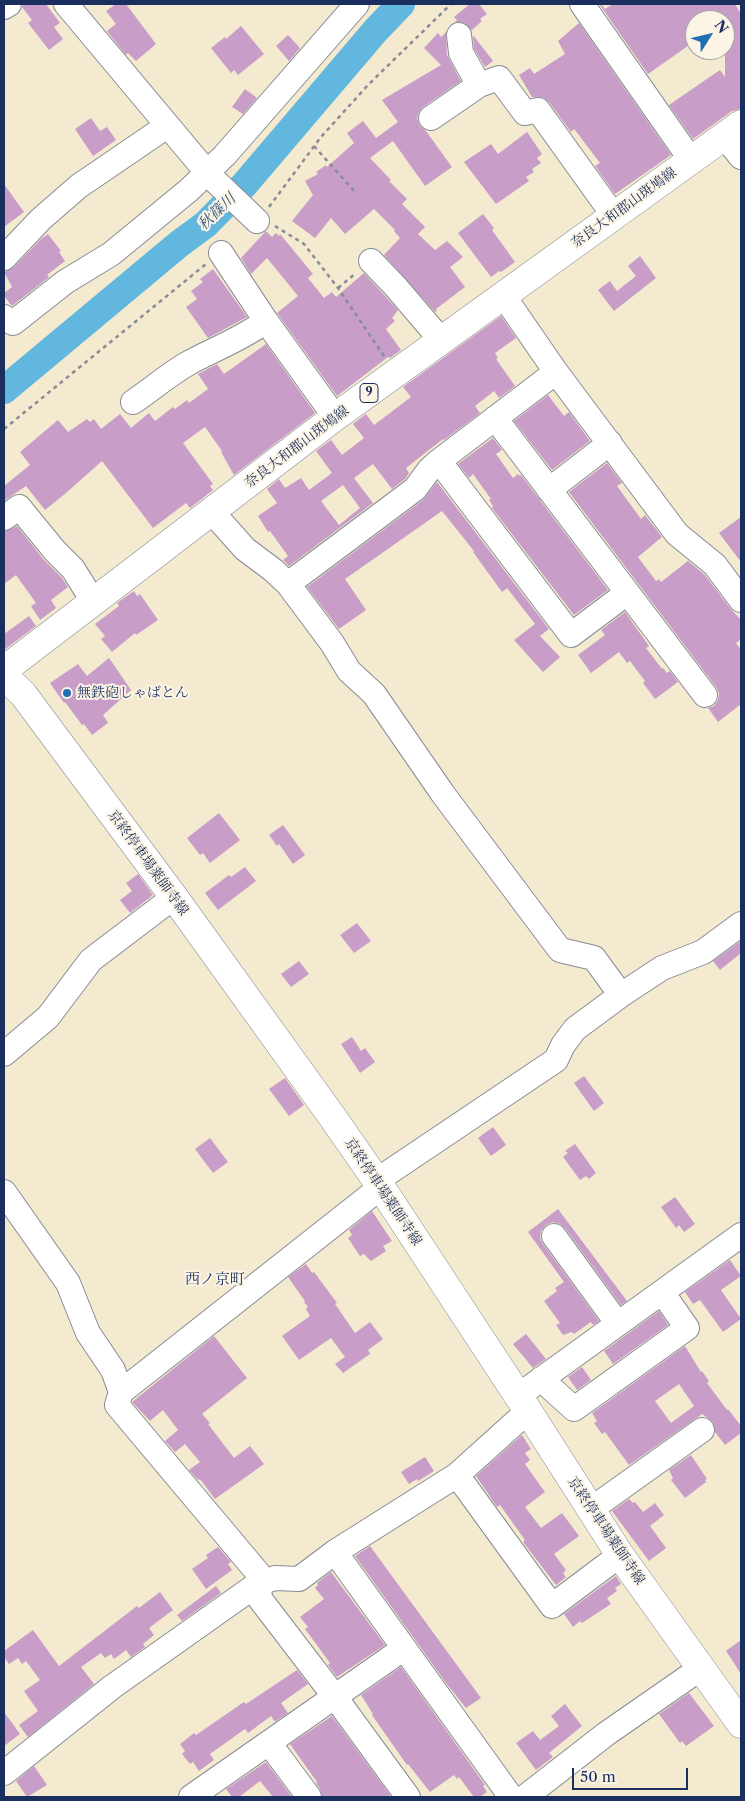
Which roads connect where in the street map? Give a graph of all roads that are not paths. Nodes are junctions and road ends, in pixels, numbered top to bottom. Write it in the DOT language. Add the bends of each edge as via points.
graph roads {
  1 [pos="8,4"];
  2 [pos="66,4"];
  3 [pos="357,4"];
  4 [pos="582,4"];
  5 [pos="4,7"];
  6 [pos="460,35"];
  7 [pos="480,85"];
  8 [pos="432,118"];
  9 [pos="167,126"];
  10 [pos="733,130"];
  11 [pos="741,157"];
  12 [pos="691,160"];
  13 [pos="208,174"];
  14 [pos="614,216"];
  15 [pos="260,221"];
  16 [pos="220,253"];
  17 [pos="4,258"];
  18 [pos="370,261"];
  19 [pos="503,295"];
  20 [pos="4,317"];
  21 [pos="266,320"];
  22 [pos="441,340"];
  23 [pos="556,372"];
  24 [pos="133,402"];
  25 [pos="336,417"];
  26 [pos="494,418"];
  27 [pos="610,443"];
  28 [pos="439,461"];
  29 [pos="549,490"];
  30 [pos="212,512"];
  31 [pos="4,518"];
  32 [pos="288,584"];
  33 [pos="627,593"];
  34 [pos="741,600"];
  35 [pos="93,601"];
  36 [pos="4,670"];
  37 [pos="4,676"];
  38 [pos="705,695"];
  39 [pos="174,897"];
  40 [pos="741,924"];
  41 [pos="621,995"];
  42 [pos="4,1054"];
  43 [pos="378,1184"];
  44 [pos="4,1192"];
  45 [pos="741,1235"];
  46 [pos="554,1236"];
  47 [pos="662,1292"];
  48 [pos="618,1324"];
  49 [pos="541,1380"];
  50 [pos="121,1392"];
  51 [pos="523,1403"];
  52 [pos="702,1430"];
  53 [pos="457,1475"];
  54 [pos="590,1510"];
  55 [pos="335,1552"];
  56 [pos="620,1555"];
  57 [pos="259,1583"];
  58 [pos="403,1650"];
  59 [pos="701,1668"];
  60 [pos="335,1697"];
  61 [pos="741,1724"];
  62 [pos="269,1743"];
  63 [pos="4,1773"];
  64 [pos="202,1794"];
  65 [pos="309,1797"];
  66 [pos="408,1797"];
  67 [pos="511,1797"];
  68 [pos="525,1797"];
  1 -- 5 [label="street"];
  2 -- 9 [label="street"];
  3 -- 13 [label="street"];
  4 -- 12 [label="street"];
  6 -- 7 [label="street" via="461,53"];
  7 -- 8 [label="street"];
  7 -- 14 [label="street" via="499,78 525,113 538,110"];
  9 -- 13 [label="street"];
  9 -- 17 [label="street" via="79,186 40,219"];
  10 -- 11 [label="street"];
  10 -- 12 [label="main road, 奈良大和郡山斑鳩線 / 9"];
  12 -- 14 [label="main road, 奈良大和郡山斑鳩線 / 9"];
  13 -- 15 [label="street"];
  13 -- 20 [label="street" via="111,254 65,282 12,323"];
  14 -- 19 [label="main road, 奈良大和郡山斑鳩線 / 9"];
  16 -- 21 [label="street"];
  18 -- 22 [label="street"];
  19 -- 22 [label="main road, 奈良大和郡山斑鳩線 / 9"];
  19 -- 23 [label="street"];
  21 -- 24 [label="street" via="250,333 185,366"];
  21 -- 25 [label="street"];
  22 -- 25 [label="main road, 奈良大和郡山斑鳩線 / 9"];
  23 -- 26 [label="street"];
  23 -- 27 [label="street"];
  25 -- 30 [label="main road, 奈良大和郡山斑鳩線 / 9"];
  26 -- 28 [label="street"];
  26 -- 29 [label="street"];
  27 -- 29 [label="street"];
  27 -- 34 [label="street" via="677,534 715,565"];
  28 -- 32 [label="street" via="415,490"];
  28 -- 33 [label="street" via="571,635"];
  29 -- 33 [label="street"];
  30 -- 32 [label="street" via="245,549"];
  30 -- 35 [label="main road, 奈良大和郡山斑鳩線 / 9"];
  31 -- 35 [label="street" via="19,507 73,569"];
  32 -- 41 [label="street" via="349,671 374,694 443,794 560,950 594,958"];
  33 -- 38 [label="street"];
  35 -- 36 [label="main road, 奈良大和郡山斑鳩線 / 9"];
  37 -- 39 [label="main road, 京終停車場薬師寺線" via="24,694"];
  39 -- 42 [label="street" via="92,960 48,1016"];
  39 -- 43 [label="main road, 京終停車場薬師寺線"];
  40 -- 41 [label="street" via="703,952 662,968"];
  41 -- 43 [label="street" via="575,1029 556,1060"];
  43 -- 50 [label="street"];
  43 -- 51 [label="main road, 京終停車場薬師寺線"];
  44 -- 50 [label="street" via="68,1283 88,1333 113,1370"];
  45 -- 47 [label="street"];
  46 -- 48 [label="street"];
  47 -- 48 [label="street"];
  47 -- 49 [label="street" via="687,1328 574,1409"];
  48 -- 49 [label="street"];
  49 -- 51 [label="street"];
  50 -- 57 [label="street" via="117,1405 258,1573"];
  51 -- 53 [label="street"];
  51 -- 54 [label="main road, 京終停車場薬師寺線"];
  52 -- 54 [label="street"];
  53 -- 55 [label="street"];
  53 -- 56 [label="street" via="552,1606"];
  54 -- 56 [label="main road, 京終停車場薬師寺線"];
  55 -- 57 [label="street" via="299,1579 275,1578"];
  55 -- 58 [label="street"];
  56 -- 59 [label="main road, 京終停車場薬師寺線"];
  57 -- 60 [label="street" via="260,1599"];
  57 -- 63 [label="street" via="112,1688"];
  58 -- 60 [label="street"];
  58 -- 67 [label="street"];
  59 -- 61 [label="main road, 京終停車場薬師寺線"];
  59 -- 68 [label="street" via="606,1734"];
  60 -- 62 [label="street"];
  60 -- 66 [label="street"];
  62 -- 64 [label="street"];
  62 -- 65 [label="street"];
}
